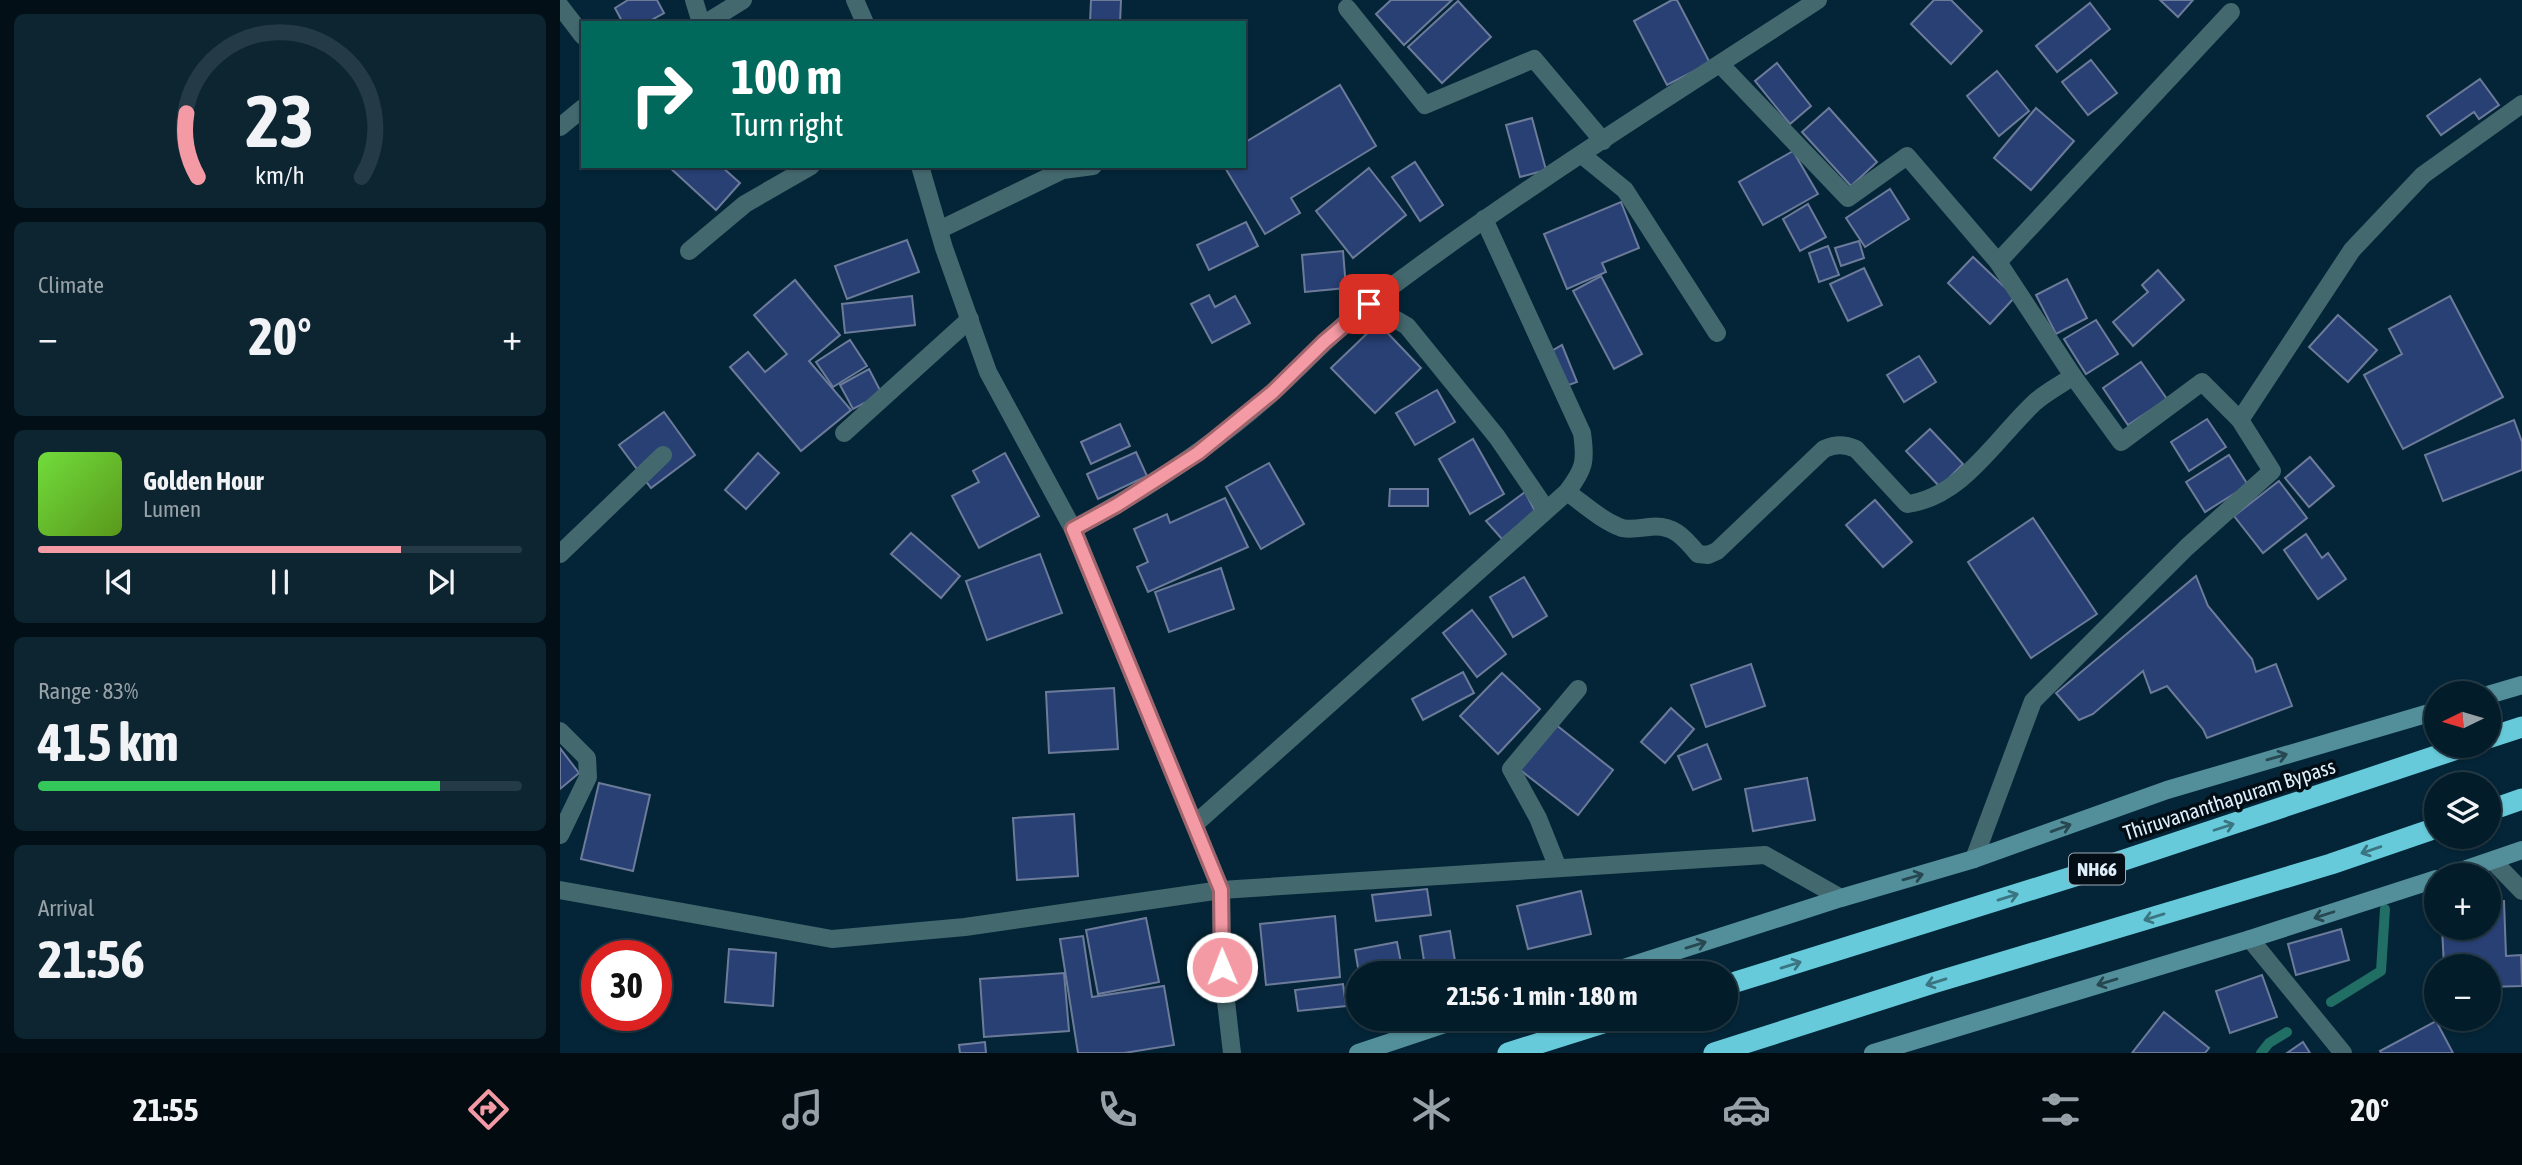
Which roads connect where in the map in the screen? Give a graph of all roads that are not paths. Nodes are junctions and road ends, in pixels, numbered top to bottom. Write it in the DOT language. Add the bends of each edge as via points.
graph roads {
  1 [pos="694,0"];
  2 [pos="743,0"];
  3 [pos="855,0"];
  4 [pos="1818,0"];
  5 [pos="560,6"];
  6 [pos="1347,8"];
  7 [pos="2231,12"];
  8 [pos="703,21"];
  9 [pos="707,21"];
  10 [pos="864,21"];
  11 [pos="581,33"];
  12 [pos="1720,64"];
  13 [pos="2522,104"];
  14 [pos="581,110"];
  15 [pos="560,127"];
  16 [pos="1603,141"];
  17 [pos="1582,155"];
  18 [pos="808,168"];
  19 [pos="921,168"];
  20 [pos="1078,168"];
  21 [pos="1484,219"];
  22 [pos="939,230"];
  23 [pos="690,251"];
  24 [pos="1998,262"];
  25 [pos="1369,304"];
  26 [pos="970,319"];
  27 [pos="1717,333"];
  28 [pos="2073,376"];
  29 [pos="2240,420"];
  30 [pos="845,433"];
  31 [pos="663,455"];
  32 [pos="1567,492"];
  33 [pos="1545,509"];
  34 [pos="1073,529"];
  35 [pos="560,554"];
  36 [pos="2522,685"];
  37 [pos="1578,689"];
  38 [pos="2501,691"];
  39 [pos="2424,715"];
  40 [pos="2522,727"];
  41 [pos="560,731"];
  42 [pos="2501,734"];
  43 [pos="2430,758"];
  44 [pos="2522,799"];
  45 [pos="2501,806"];
  46 [pos="1195,824"];
  47 [pos="2424,832"];
  48 [pos="560,835"];
  49 [pos="2522,850"];
  50 [pos="1974,859"];
  51 [pos="2522,860"];
  52 [pos="2493,861"];
  53 [pos="2487,863"];
  54 [pos="1558,868"];
  55 [pos="2424,883"];
  56 [pos="560,890"];
  57 [pos="1221,890"];
  58 [pos="2522,891"];
  59 [pos="1841,898"];
  60 [pos="2250,939"];
  61 [pos="1645,961"];
  62 [pos="1738,981"];
  63 [pos="1424,1031"];
  64 [pos="1578,1031"];
  65 [pos="1232,1053"];
  66 [pos="1358,1053"];
  67 [pos="1508,1053"];
  68 [pos="1714,1053"];
  69 [pos="1873,1053"];
  70 [pos="2343,1053"];
  1 -- 8 [label="street"];
  2 -- 9 [label="street"];
  3 -- 10 [label="street"];
  4 -- 12 [label="street"];
  5 -- 11 [label="street"];
  6 -- 16 [label="street" via="1425,105 1534,59"];
  7 -- 24 [label="street"];
  12 -- 16 [label="street"];
  12 -- 24 [label="street" via="1848,198 1907,156"];
  13 -- 29 [label="street" via="2423,175 2352,250"];
  14 -- 15 [label="street"];
  16 -- 17 [label="street"];
  17 -- 21 [label="street"];
  17 -- 27 [label="street" via="1625,190"];
  18 -- 23 [label="street" via="745,204"];
  19 -- 22 [label="street"];
  20 -- 22 [label="street" via="1063,170"];
  21 -- 25 [label="street"];
  21 -- 32 [label="street" via="1582,433 1586,458"];
  22 -- 26 [label="street"];
  24 -- 28 [label="street"];
  25 -- 33 [label="street" via="1407,326 1497,437"];
  25 -- 34 [label="street" via="1198,453"];
  26 -- 30 [label="street"];
  26 -- 34 [label="street" via="988,372"];
  28 -- 29 [label="street" via="2120,442 2202,382"];
  28 -- 32 [label="street" via="2035,401 1961,480 1925,502 1907,504 1856,449 1835,445 1824,449 1743,528 1708,555 1698,554 1673,529 1622,528"];
  29 -- 50 [label="street" via="2272,471 2187,547 2034,701"];
  31 -- 35 [label="street"];
  32 -- 33 [label="street"];
  33 -- 46 [label="street"];
  34 -- 46 [label="street"];
  36 -- 38 [label="street"];
  37 -- 54 [label="street" via="1511,769"];
  50 -- 39 [label="street, one-way" via="2167,790"];
  40 -- 42 [label="highway"];
  41 -- 48 [label="street" via="587,758 588,777"];
  62 -- 43 [label="highway, Thiruvananthapuram Bypass / NH66, one-way" via="2104,867"];
  44 -- 45 [label="highway"];
  46 -- 57 [label="street"];
  47 -- 68 [label="highway, one-way"];
  49 -- 52 [label="street"];
  59 -- 50 [label="street, one-way"];
  51 -- 52 [label="street"];
  52 -- 53 [label="street"];
  52 -- 58 [label="street"];
  54 -- 57 [label="street"];
  54 -- 59 [label="street" via="1765,855"];
  55 -- 60 [label="street, one-way"];
  56 -- 57 [label="street" via="832,939 965,927"];
  57 -- 65 [label="street" via="1222,967"];
  61 -- 59 [label="street, one-way"];
  60 -- 69 [label="street, one-way"];
  60 -- 70 [label="street"];
  63 -- 66 [label="street"];
  64 -- 67 [label="highway"];
}
